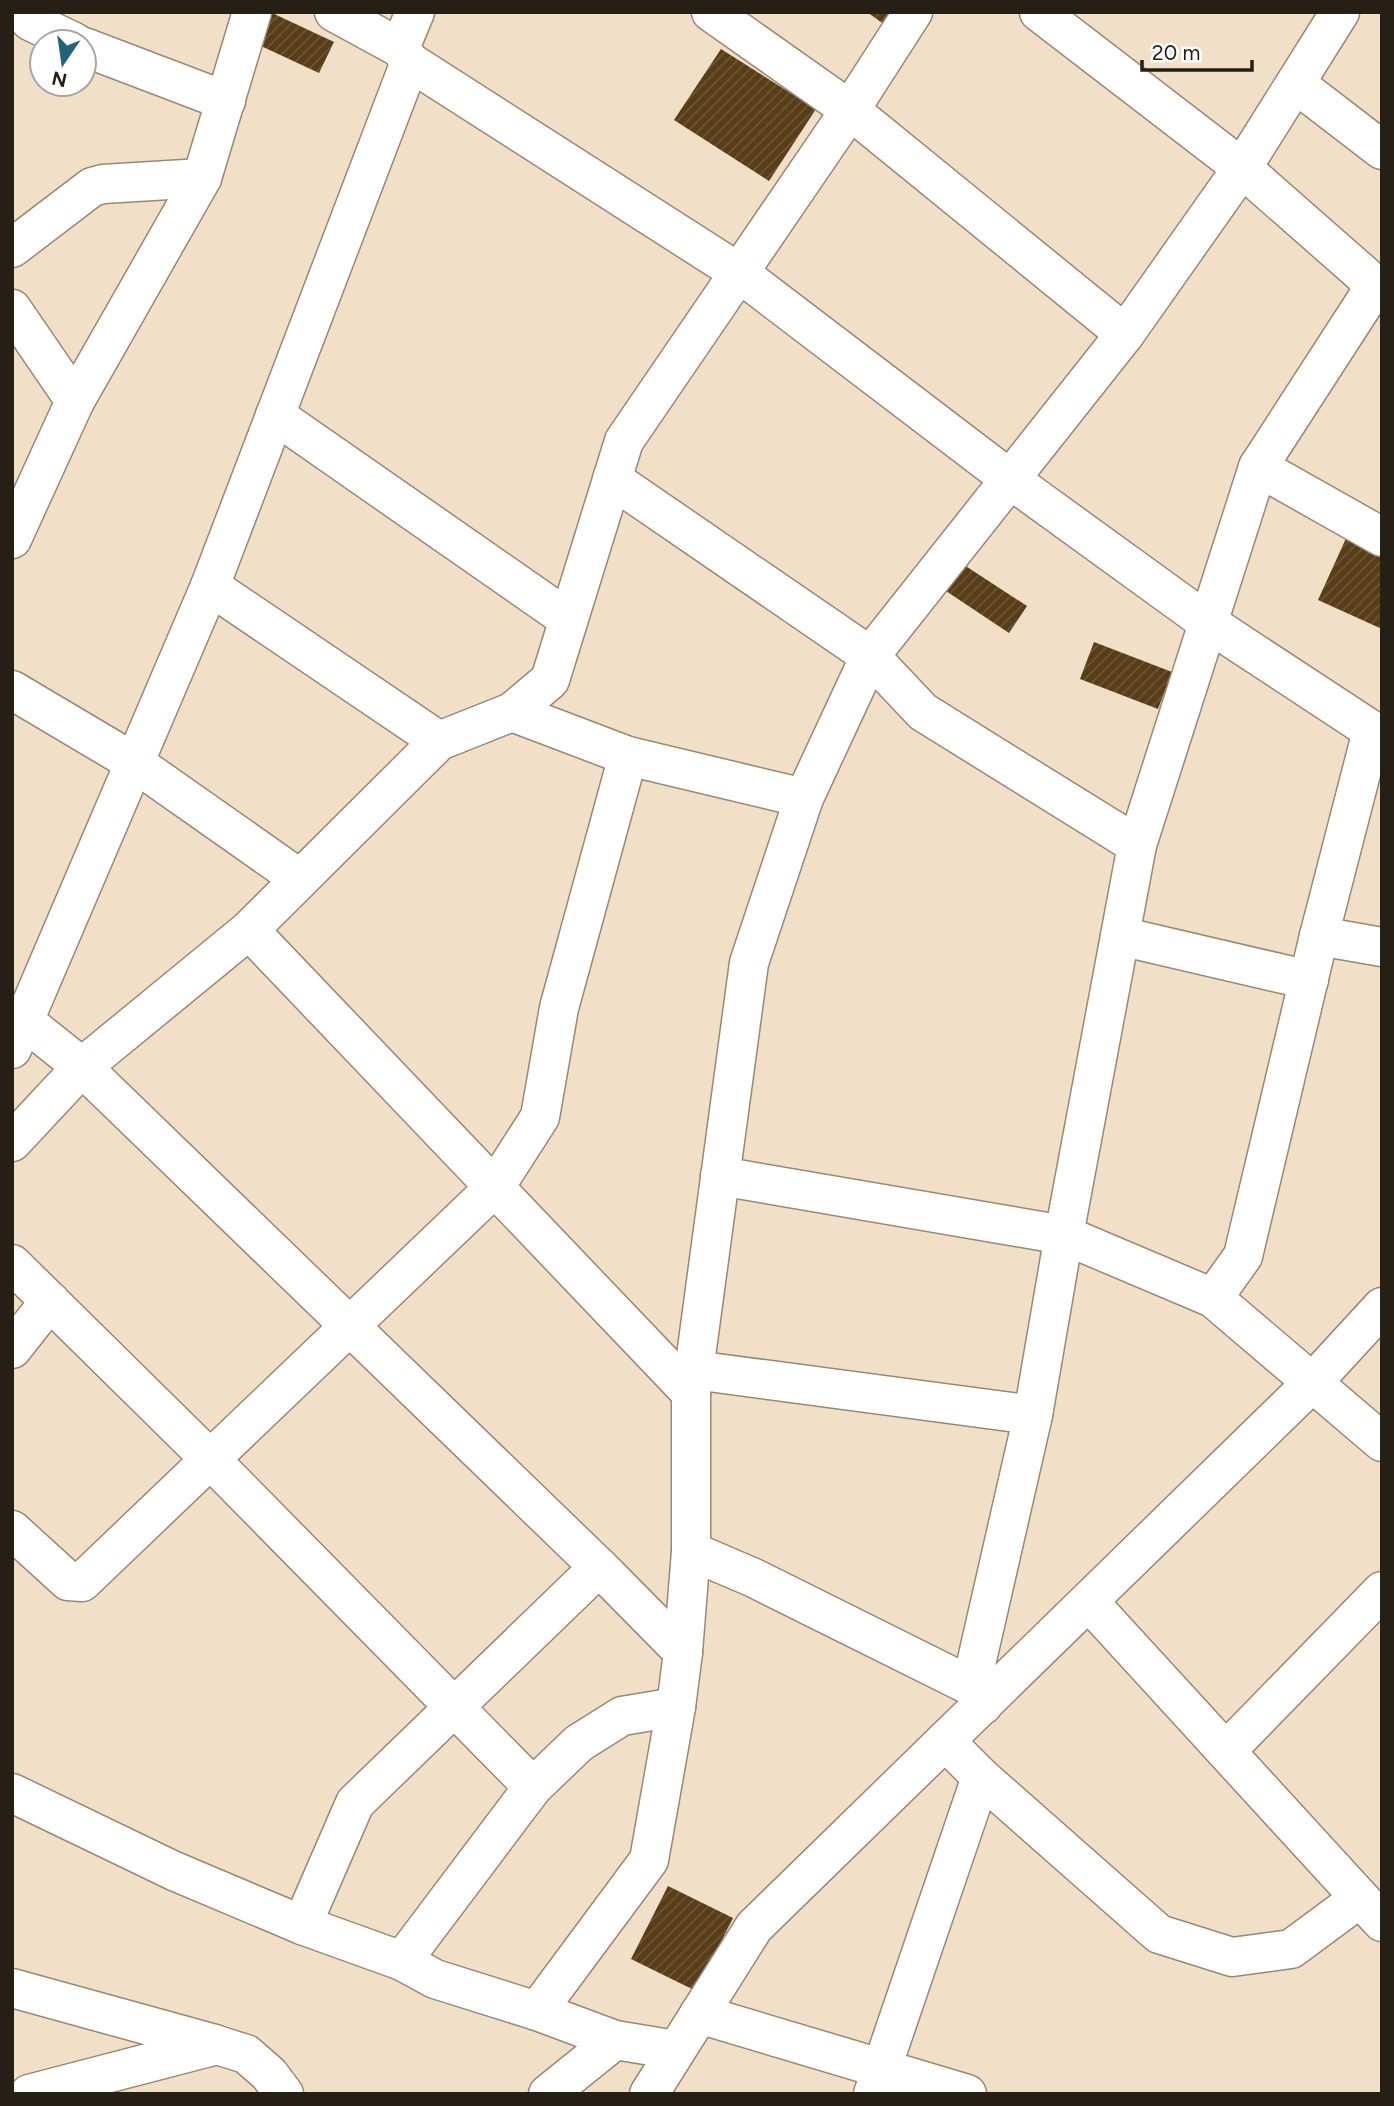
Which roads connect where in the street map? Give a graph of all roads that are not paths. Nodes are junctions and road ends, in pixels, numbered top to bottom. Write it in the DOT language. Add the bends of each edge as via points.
graph roads {
  1 [pos="22,12"];
  2 [pos="252,12"];
  3 [pos="334,12"];
  4 [pos="415,12"];
  5 [pos="711,12"];
  6 [pos="914,12"];
  7 [pos="1039,12"];
  8 [pos="1340,12"];
  9 [pos="45,28"];
  10 [pos="98,52"];
  11 [pos="405,55"];
  12 [pos="1296,84"];
  13 [pos="226,101"];
  14 [pos="850,110"];
  15 [pos="1382,150"];
  16 [pos="1242,168"];
  17 [pos="202,178"];
  18 [pos="12,248"];
  19 [pos="738,272"];
  20 [pos="12,309"];
  21 [pos="1125,334"];
  22 [pos="75,401"];
  23 [pos="275,415"];
  24 [pos="1258,467"];
  25 [pos="612,479"];
  26 [pos="1011,480"];
  27 [pos="1382,537"];
  28 [pos="12,540"];
  29 [pos="209,586"];
  30 [pos="568,619"];
  31 [pos="1207,622"];
  32 [pos="870,656"];
  33 [pos="12,691"];
  34 [pos="512,712"];
  35 [pos="1377,734"];
  36 [pos="439,741"];
  37 [pos="628,756"];
  38 [pos="135,763"];
  39 [pos="804,797"];
  40 [pos="1137,845"];
  41 [pos="300,879"];
  42 [pos="248,930"];
  43 [pos="1120,936"];
  44 [pos="1319,936"];
  45 [pos="1382,947"];
  46 [pos="1309,980"];
  47 [pos="16,1028"];
  48 [pos="82,1067"];
  49 [pos="12,1142"];
  50 [pos="720,1176"];
  51 [pos="495,1187"];
  52 [pos="1064,1235"];
  53 [pos="12,1264"];
  54 [pos="1213,1298"];
  55 [pos="50,1301"];
  56 [pos="1382,1307"];
  57 [pos="348,1326"];
  58 [pos="12,1349"];
  59 [pos="692,1381"];
  60 [pos="1312,1382"];
  61 [pos="1033,1415"];
  62 [pos="1382,1443"];
  63 [pos="211,1460"];
  64 [pos="12,1530"];
  65 [pos="691,1551"];
  66 [pos="598,1567"];
  67 [pos="1382,1591"];
  68 [pos="1088,1602"];
  69 [pos="683,1652"];
  70 [pos="977,1695"];
  71 [pos="453,1706"];
  72 [pos="676,1707"];
  73 [pos="945,1741"];
  74 [pos="1226,1751"];
  75 [pos="981,1777"];
  76 [pos="533,1787"];
  77 [pos="12,1793"];
  78 [pos="1371,1910"];
  79 [pos="302,1924"];
  80 [pos="402,1961"];
  81 [pos="12,1988"];
  82 [pos="537,2011"];
  83 [pos="699,2014"];
  84 [pos="615,2040"];
  85 [pos="217,2045"];
  86 [pos="676,2050"];
  87 [pos="877,2081"];
  88 [pos="126,2082"];
  89 [pos="29,2094"];
  90 [pos="284,2094"];
  91 [pos="548,2094"];
  92 [pos="649,2094"];
  93 [pos="967,2094"];
  1 -- 9 [label="street"];
  2 -- 13 [label="street"];
  3 -- 11 [label="street"];
  4 -- 11 [label="street"];
  5 -- 14 [label="street"];
  6 -- 14 [label="street"];
  7 -- 16 [label="street"];
  8 -- 12 [label="street"];
  10 -- 13 [label="street"];
  11 -- 19 [label="street"];
  11 -- 23 [label="street"];
  12 -- 15 [label="street"];
  12 -- 16 [label="street"];
  13 -- 17 [label="street"];
  14 -- 19 [label="street"];
  14 -- 21 [label="street"];
  16 -- 21 [label="street"];
  16 -- 24 [label="street" via="1365,276 1370,286 1368,297"];
  17 -- 18 [label="street" via="92,187"];
  17 -- 22 [label="street"];
  19 -- 25 [label="street" via="624,441"];
  19 -- 26 [label="street"];
  20 -- 22 [label="street"];
  21 -- 26 [label="street"];
  22 -- 28 [label="street"];
  23 -- 29 [label="street"];
  23 -- 30 [label="street"];
  24 -- 27 [label="street"];
  24 -- 31 [label="street"];
  25 -- 30 [label="street"];
  25 -- 32 [label="street"];
  26 -- 31 [label="street"];
  26 -- 32 [label="street"];
  29 -- 36 [label="street"];
  29 -- 38 [label="street"];
  30 -- 34 [label="street" via="550,680"];
  31 -- 35 [label="street"];
  31 -- 40 [label="street"];
  32 -- 39 [label="street"];
  32 -- 40 [label="street" via="923,712"];
  33 -- 38 [label="street"];
  34 -- 36 [label="street"];
  34 -- 37 [label="street"];
  35 -- 44 [label="street"];
  36 -- 41 [label="street"];
  37 -- 39 [label="street"];
  37 -- 51 [label="street" via="559,1008 540,1117"];
  38 -- 41 [label="street"];
  38 -- 47 [label="street"];
  39 -- 50 [label="street" via="749,963"];
  40 -- 43 [label="street"];
  41 -- 42 [label="street"];
  42 -- 48 [label="street"];
  42 -- 51 [label="street"];
  43 -- 46 [label="street"];
  43 -- 52 [label="street"];
  44 -- 45 [label="street"];
  44 -- 46 [label="street"];
  46 -- 54 [label="street" via="1243,1256"];
  47 -- 48 [label="street"];
  48 -- 49 [label="street"];
  48 -- 57 [label="street"];
  50 -- 52 [label="street"];
  50 -- 59 [label="street"];
  51 -- 57 [label="street"];
  51 -- 59 [label="street"];
  52 -- 54 [label="street"];
  52 -- 61 [label="street"];
  53 -- 55 [label="street"];
  54 -- 60 [label="street"];
  55 -- 58 [label="street"];
  55 -- 63 [label="street"];
  56 -- 60 [label="street"];
  57 -- 63 [label="street"];
  57 -- 66 [label="street"];
  59 -- 61 [label="street"];
  59 -- 65 [label="street"];
  60 -- 62 [label="street"];
  60 -- 68 [label="street"];
  61 -- 70 [label="street"];
  63 -- 64 [label="street" via="82,1582 68,1581"];
  63 -- 71 [label="street"];
  65 -- 69 [label="street"];
  65 -- 70 [label="street" via="754,1578"];
  66 -- 69 [label="street"];
  66 -- 71 [label="street"];
  67 -- 74 [label="street"];
  68 -- 70 [label="street"];
  68 -- 74 [label="street"];
  69 -- 72 [label="street"];
  70 -- 73 [label="street"];
  71 -- 76 [label="street"];
  71 -- 79 [label="street" via="355,1803"];
  72 -- 76 [label="street" via="622,1716 579,1743"];
  72 -- 82 [label="street" via="649,1860"];
  73 -- 75 [label="street"];
  73 -- 83 [label="street" via="754,1927"];
  74 -- 78 [label="street"];
  75 -- 78 [label="street" via="1159,1934 1232,1957 1291,1949"];
  75 -- 87 [label="street"];
  76 -- 80 [label="street"];
  77 -- 79 [label="street" via="174,1871"];
  79 -- 80 [label="street"];
  80 -- 82 [label="street" via="435,1979"];
  81 -- 85 [label="street"];
  82 -- 84 [label="street"];
  83 -- 86 [label="street"];
  83 -- 87 [label="street"];
  84 -- 86 [label="street"];
  84 -- 91 [label="street"];
  85 -- 88 [label="street"];
  85 -- 90 [label="street" via="246,2054"];
  86 -- 92 [label="street"];
  87 -- 93 [label="street"];
  88 -- 89 [label="street"];
}
